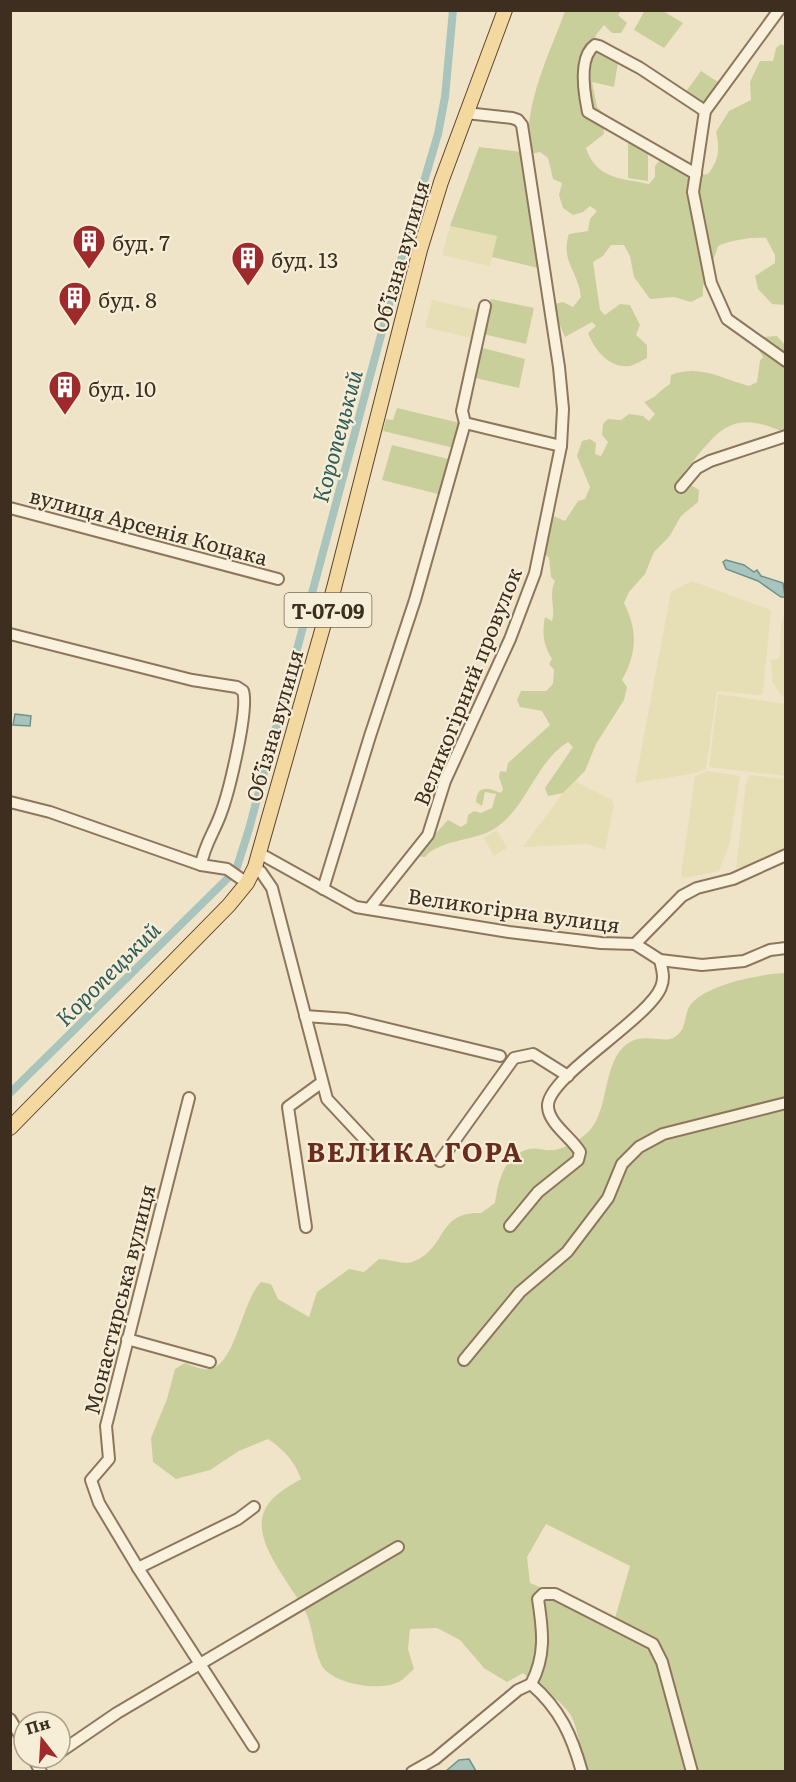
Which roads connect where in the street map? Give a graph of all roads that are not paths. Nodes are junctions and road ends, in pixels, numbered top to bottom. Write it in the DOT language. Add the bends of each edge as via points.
graph roads {
  1 [pos="505,10"];
  2 [pos="779,10"];
  3 [pos="705,111"];
  4 [pos="466,113"];
  5 [pos="696,174"];
  6 [pos="485,306"];
  7 [pos="786,361"];
  8 [pos="465,423"];
  9 [pos="786,436"];
  10 [pos="561,446"];
  11 [pos="681,487"];
  12 [pos="10,508"];
  13 [pos="278,579"];
  14 [pos="10,634"];
  15 [pos="10,802"];
  16 [pos="260,853"];
  17 [pos="786,855"];
  18 [pos="201,865"];
  19 [pos="255,867"];
  20 [pos="247,883"];
  21 [pos="323,890"];
  22 [pos="369,909"];
  23 [pos="635,944"];
  24 [pos="786,948"];
  25 [pos="660,960"];
  26 [pos="305,1016"];
  27 [pos="500,1056"];
  28 [pos="568,1076"];
  29 [pos="321,1083"];
  30 [pos="189,1098"];
  31 [pos="786,1103"];
  32 [pos="10,1128"];
  33 [pos="369,1144"];
  34 [pos="440,1161"];
  35 [pos="510,1226"];
  36 [pos="306,1227"];
  37 [pos="127,1339"];
  38 [pos="464,1360"];
  39 [pos="210,1362"];
  40 [pos="254,1507"];
  41 [pos="398,1547"];
  42 [pos="138,1568"];
  43 [pos="201,1664"];
  44 [pos="531,1684"];
  45 [pos="72,1744"];
  46 [pos="253,1746"];
  47 [pos="412,1772"];
  48 [pos="582,1772"];
  49 [pos="692,1772"];
  1 -- 4 [label="main road, Обʼїзна вулиця / Т-07-09"];
  2 -- 3 [label="street"];
  3 -- 5 [label="street"];
  3 -- 5 [label="street" via="599,46 588,50 588,112"];
  4 -- 10 [label="street, Великогірний провулок" via="512,118 522,125 559,367"];
  4 -- 16 [label="main road, Обʼїзна вулиця / Т-07-09" via="420,250 334,588"];
  5 -- 7 [label="street" via="693,192 711,283 727,319"];
  6 -- 8 [label="street" via="462,411"];
  8 -- 10 [label="street"];
  8 -- 21 [label="street" via="415,600"];
  9 -- 11 [label="street" via="710,461 697,468"];
  10 -- 22 [label="street, Великогірний провулок" via="535,573 510,639 445,781 428,835"];
  12 -- 13 [label="street, вулиця Арсенія Коцака"];
  14 -- 18 [label="street" via="243,691 244,712 223,809"];
  15 -- 18 [label="street" via="50,812"];
  16 -- 19 [label="main road, Обʼїзна вулиця / Т-07-09"];
  16 -- 21 [label="street, Великогірна вулиця"];
  17 -- 23 [label="street, Великогірна вулиця" via="682,896"];
  18 -- 20 [label="street" via="226,869"];
  19 -- 20 [label="main road, Обʼїзна вулиця / Т-07-09"];
  19 -- 26 [label="street" via="272,888"];
  20 -- 32 [label="main road, Обʼїзна вулиця / Т-07-09"];
  21 -- 22 [label="street, Великогірна вулиця" via="356,907"];
  22 -- 23 [label="street, Великогірна вулиця" via="509,932"];
  23 -- 25 [label="street"];
  24 -- 25 [label="street" via="725,965"];
  25 -- 28 [label="street" via="663,980 652,1001"];
  26 -- 27 [label="street" via="347,1019"];
  26 -- 29 [label="street"];
  28 -- 34 [label="street" via="533,1054 514,1058"];
  28 -- 35 [label="street" via="550,1097 548,1107 552,1118 580,1152 578,1160 538,1192"];
  29 -- 33 [label="street" via="327,1099"];
  29 -- 36 [label="street" via="288,1107"];
  30 -- 37 [label="street, Монастирська вулиця"];
  31 -- 38 [label="street" via="663,1134 639,1147 622,1164 608,1198 567,1252 520,1292"];
  37 -- 39 [label="street"];
  37 -- 42 [label="street, Монастирська вулиця" via="106,1426 109,1459 91,1480 99,1503"];
  40 -- 42 [label="street" via="238,1519"];
  41 -- 43 [label="street"];
  42 -- 43 [label="street, Монастирська вулиця"];
  43 -- 45 [label="street"];
  43 -- 46 [label="street, Монастирська вулиця"];
  44 -- 47 [label="street"];
  44 -- 48 [label="street" via="560,1714"];
  44 -- 49 [label="street" via="541,1666 544,1643 538,1599 543,1594 555,1594 653,1644 662,1662"];
}
